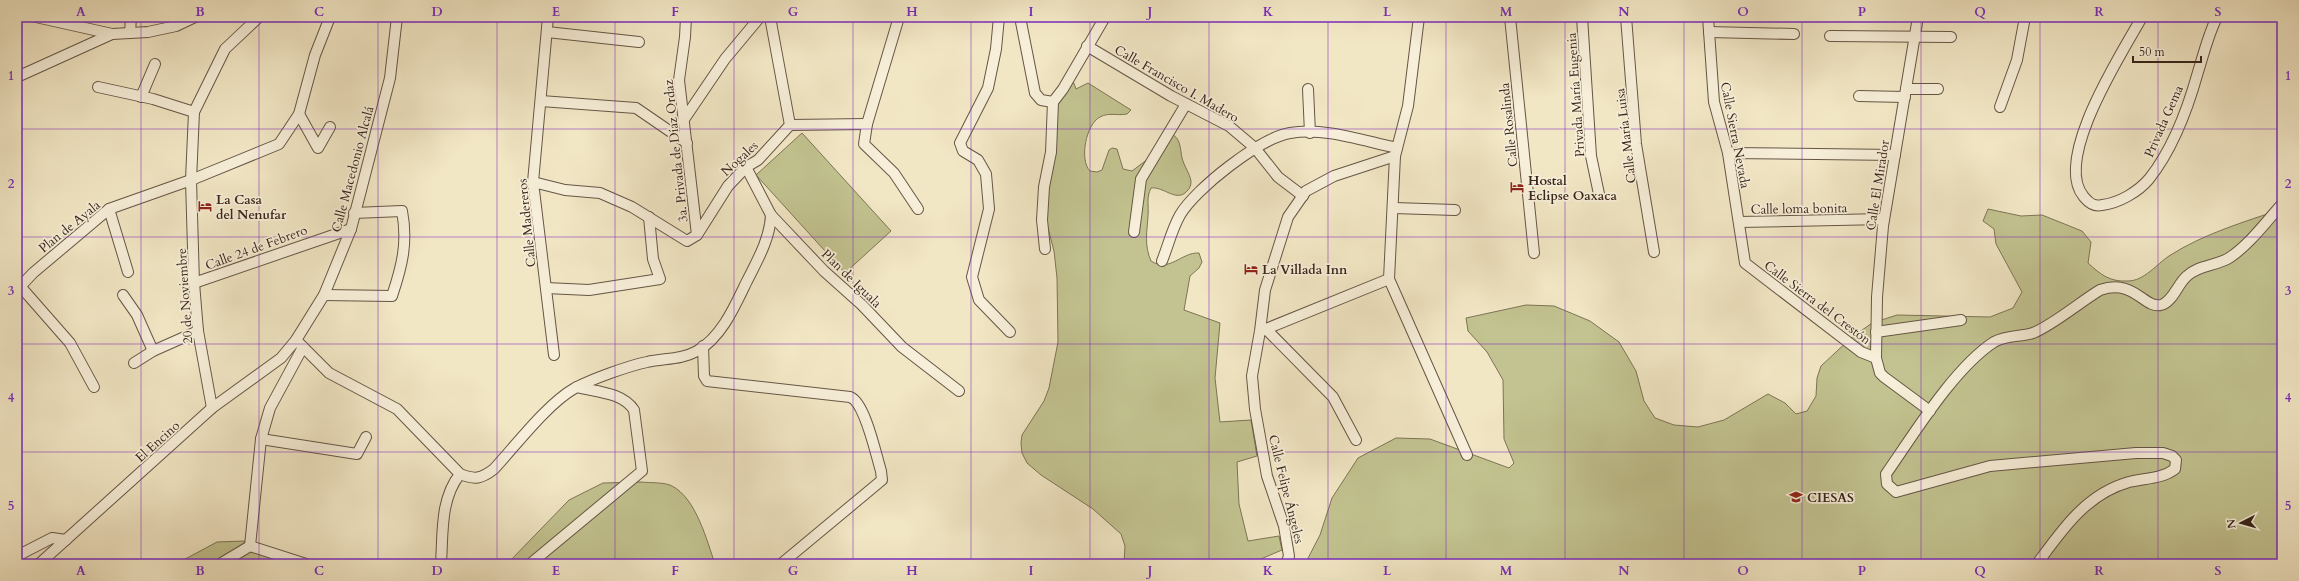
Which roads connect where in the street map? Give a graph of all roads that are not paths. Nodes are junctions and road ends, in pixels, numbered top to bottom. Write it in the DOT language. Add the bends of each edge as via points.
graph roads {
  1 [pos="36,17"];
  2 [pos="194,17"];
  3 [pos="259,17"];
  4 [pos="330,17"];
  5 [pos="397,17"];
  6 [pos="548,17"];
  7 [pos="686,17"];
  8 [pos="760,17"];
  9 [pos="770,17"];
  10 [pos="899,17"];
  11 [pos="999,17"];
  12 [pos="1020,17"];
  13 [pos="1105,17"];
  14 [pos="1419,17"];
  15 [pos="1510,17"];
  16 [pos="1582,17"];
  17 [pos="1626,17"];
  18 [pos="1708,17"];
  19 [pos="1918,17"];
  20 [pos="2025,17"];
  21 [pos="2142,17"];
  22 [pos="2217,17"];
  23 [pos="131,26"];
  24 [pos="547,32"];
  25 [pos="1709,32"];
  26 [pos="112,34"];
  27 [pos="1794,34"];
  28 [pos="1830,36"];
  29 [pos="1914,36"];
  30 [pos="1951,37"];
  31 [pos="639,42"];
  32 [pos="1087,46"];
  33 [pos="155,64"];
  34 [pos="17,77"];
  35 [pos="98,87"];
  36 [pos="1308,89"];
  37 [pos="1938,89"];
  38 [pos="1906,93"];
  39 [pos="1859,96"];
  40 [pos="141,97"];
  41 [pos="540,101"];
  42 [pos="1053,102"];
  43 [pos="1186,104"];
  44 [pos="2000,107"];
  45 [pos="194,112"];
  46 [pos="299,114"];
  47 [pos="683,121"];
  48 [pos="867,124"];
  49 [pos="790,125"];
  50 [pos="330,127"];
  51 [pos="1310,133"];
  52 [pos="687,143"];
  53 [pos="1255,148"];
  54 [pos="1396,152"];
  55 [pos="1728,153"];
  56 [pos="1895,155"];
  57 [pos="746,167"];
  58 [pos="191,180"];
  59 [pos="533,182"];
  60 [pos="1599,194"];
  61 [pos="1303,196"];
  62 [pos="2282,204"];
  63 [pos="1394,208"];
  64 [pos="109,209"];
  65 [pos="918,209"];
  66 [pos="1455,210"];
  67 [pos="354,213"];
  68 [pos="771,215"];
  69 [pos="649,217"];
  70 [pos="1884,219"];
  71 [pos="1739,222"];
  72 [pos="351,229"];
  73 [pos="1134,232"];
  74 [pos="697,235"];
  75 [pos="1046,249"];
  76 [pos="1654,252"];
  77 [pos="1534,253"];
  78 [pos="1744,258"];
  79 [pos="1162,261"];
  80 [pos="128,272"];
  81 [pos="1389,279"];
  82 [pos="194,284"];
  83 [pos="18,288"];
  84 [pos="546,288"];
  85 [pos="123,295"];
  86 [pos="324,295"];
  87 [pos="1961,320"];
  88 [pos="1263,330"];
  89 [pos="198,331"];
  90 [pos="1010,332"];
  91 [pos="1876,332"];
  92 [pos="300,344"];
  93 [pos="703,346"];
  94 [pos="153,351"];
  95 [pos="554,355"];
  96 [pos="1876,358"];
  97 [pos="134,363"];
  98 [pos="94,387"];
  99 [pos="577,387"];
  100 [pos="959,391"];
  101 [pos="212,408"];
  102 [pos="1930,412"];
  103 [pos="366,437"];
  104 [pos="261,439"];
  105 [pos="1356,440"];
  106 [pos="1467,455"];
  107 [pos="460,474"];
  108 [pos="66,540"];
  109 [pos="250,546"];
  110 [pos="17,556"];
  111 [pos="39,564"];
  112 [pos="220,564"];
  113 [pos="306,564"];
  114 [pos="440,564"];
  115 [pos="530,564"];
  116 [pos="781,564"];
  117 [pos="1286,564"];
  118 [pos="2037,564"];
  1 -- 26 [label="street"];
  2 -- 23 [label="street" via="176,26"];
  3 -- 45 [label="street" via="225,49"];
  4 -- 46 [label="street, Plan de Ayala" via="315,55"];
  5 -- 67 [label="street, Calle Macedonio Alcalá" via="390,78"];
  6 -- 24 [label="street, Calle Madereros"];
  7 -- 47 [label="street, 3a. Privada de Díaz Ordaz" via="679,80"];
  8 -- 47 [label="street" via="725,60"];
  9 -- 49 [label="street"];
  10 -- 48 [label="street"];
  11 -- 90 [label="street" via="988,88 960,143 963,151 978,160 986,174 989,209 972,277 979,300"];
  12 -- 42 [label="street" via="1035,93 1041,100"];
  13 -- 32 [label="street"];
  14 -- 54 [label="street" via="1408,106"];
  15 -- 77 [label="street, Calle Rosalinda"];
  16 -- 60 [label="street, Privada María Eugenia" via="1591,156"];
  17 -- 76 [label="street, Calle María Luisa" via="1636,144"];
  18 -- 25 [label="street, Calle Sierra Nevada"];
  19 -- 29 [label="street, Calle El Mirador"];
  20 -- 44 [label="street" via="2017,60"];
  21 -- 22 [label="street, Privada Gema" via="2090,112 2077,153 2076,178 2082,194 2090,204 2100,206 2114,203 2131,193 2148,180 2165,156 2198,72 2209,32"];
  23 -- 26 [label="street"];
  24 -- 31 [label="street"];
  24 -- 41 [label="street, Calle Madereros"];
  25 -- 27 [label="street"];
  25 -- 55 [label="street, Calle Sierra Nevada" via="1714,102"];
  26 -- 34 [label="street"];
  28 -- 29 [label="street"];
  29 -- 30 [label="street"];
  29 -- 38 [label="street, Calle El Mirador"];
  32 -- 42 [label="street"];
  32 -- 43 [label="street, Calle Francisco I. Madero"];
  33 -- 40 [label="street"];
  35 -- 40 [label="street"];
  36 -- 51 [label="street"];
  37 -- 38 [label="street"];
  38 -- 39 [label="street"];
  38 -- 56 [label="street, Calle El Mirador"];
  40 -- 45 [label="street"];
  41 -- 52 [label="street" via="636,108"];
  41 -- 59 [label="street, Calle Madereros"];
  42 -- 75 [label="street" via="1051,152 1044,187 1042,220"];
  43 -- 53 [label="street, Calle Francisco I. Madero" via="1229,126"];
  43 -- 73 [label="street" via="1141,179"];
  45 -- 58 [label="street, 20 de Noviembre"];
  46 -- 50 [label="street" via="318,148"];
  46 -- 58 [label="street, Plan de Ayala" via="279,144"];
  47 -- 52 [label="street, 3a. Privada de Díaz Ordaz"];
  48 -- 49 [label="street"];
  48 -- 65 [label="street" via="864,144 894,173"];
  49 -- 57 [label="street, Nogales" via="758,160"];
  51 -- 53 [label="street" via="1289,133"];
  51 -- 54 [label="street" via="1332,134"];
  52 -- 74 [label="street, 3a. Privada de Díaz Ordaz"];
  53 -- 61 [label="street, Calle Francisco I. Madero" via="1278,177"];
  53 -- 79 [label="street" via="1197,192 1179,216"];
  54 -- 61 [label="street, Calle Felipe Ángeles" via="1334,176 1306,191"];
  54 -- 63 [label="street"];
  55 -- 56 [label="street"];
  55 -- 71 [label="street, Calle Sierra Nevada"];
  56 -- 70 [label="street, Calle El Mirador"];
  57 -- 68 [label="street, Plan de Iguala"];
  57 -- 74 [label="street, Nogales" via="728,186"];
  58 -- 64 [label="street, Plan de Ayala"];
  58 -- 82 [label="street, 20 de Noviembre"];
  59 -- 69 [label="street" via="565,190 600,193"];
  59 -- 84 [label="street, Calle Madereros"];
  61 -- 88 [label="street, Calle Felipe Ángeles" via="1288,217 1265,290"];
  62 -- 102 [label="street" via="2259,231 2230,257 2187,275 2167,302 2161,305 2150,303 2126,288 2111,286 2100,290 2033,333 2003,338 1995,342 1972,360"];
  63 -- 66 [label="street"];
  63 -- 81 [label="street"];
  64 -- 80 [label="street"];
  64 -- 83 [label="street, Plan de Ayala"];
  67 -- 72 [label="street, Calle Macedonio Alcalá"];
  67 -- 86 [label="street" via="402,211 406,230 402,264 392,296"];
  68 -- 93 [label="street" via="767,238 735,304 726,320"];
  68 -- 100 [label="street, Plan de Iguala" via="889,334"];
  69 -- 74 [label="street" via="687,242"];
  69 -- 84 [label="street" via="653,259 660,280 589,290"];
  70 -- 71 [label="street, Calle loma bonita"];
  70 -- 91 [label="street, Calle El Mirador"];
  71 -- 78 [label="street, Calle Sierra Nevada"];
  72 -- 82 [label="street, Calle 24 de Febrero"];
  72 -- 86 [label="street, Calle Macedonio Alcalá"];
  78 -- 96 [label="street, Calle Sierra del Crestón" via="1749,267 1861,352"];
  81 -- 88 [label="street"];
  81 -- 106 [label="street"];
  82 -- 89 [label="street, 20 de Noviembre"];
  83 -- 98 [label="street" via="70,343"];
  84 -- 95 [label="street, Calle Madereros"];
  85 -- 94 [label="street" via="137,315"];
  86 -- 92 [label="street, Calle Macedonio Alcalá"];
  87 -- 91 [label="street"];
  88 -- 105 [label="street" via="1333,397"];
  88 -- 117 [label="street, Calle Felipe Ángeles" via="1252,376 1255,409 1267,476 1284,526 1289,556"];
  89 -- 94 [label="street"];
  89 -- 101 [label="street, 20 de Noviembre"];
  91 -- 96 [label="street, Calle El Mirador"];
  92 -- 101 [label="street, El Encino"];
  92 -- 104 [label="street" via="270,408"];
  92 -- 107 [label="street" via="329,373 397,409"];
  93 -- 99 [label="street" via="698,351 679,358 647,362"];
  93 -- 116 [label="street" via="704,376 707,381 850,397 857,400 863,411 882,474 880,482"];
  94 -- 97 [label="street"];
  96 -- 102 [label="street, Calle Sierra del Crestón" via="1880,373"];
  99 -- 107 [label="street" via="560,398 484,478 472,479"];
  99 -- 115 [label="street" via="629,401 634,410 642,471"];
  101 -- 108 [label="street, El Encino"];
  102 -- 118 [label="street" via="1886,474 1886,484 1896,492 1990,466 2136,453 2163,453 2176,460 2175,469 2169,474 2129,482 2094,500 2073,517"];
  103 -- 104 [label="street" via="357,454"];
  104 -- 109 [label="street"];
  107 -- 114 [label="street" via="451,486 445,509"];
  108 -- 110 [label="street" via="52,538"];
  108 -- 111 [label="street, El Encino"];
  109 -- 112 [label="street"];
  109 -- 113 [label="street"];
}
